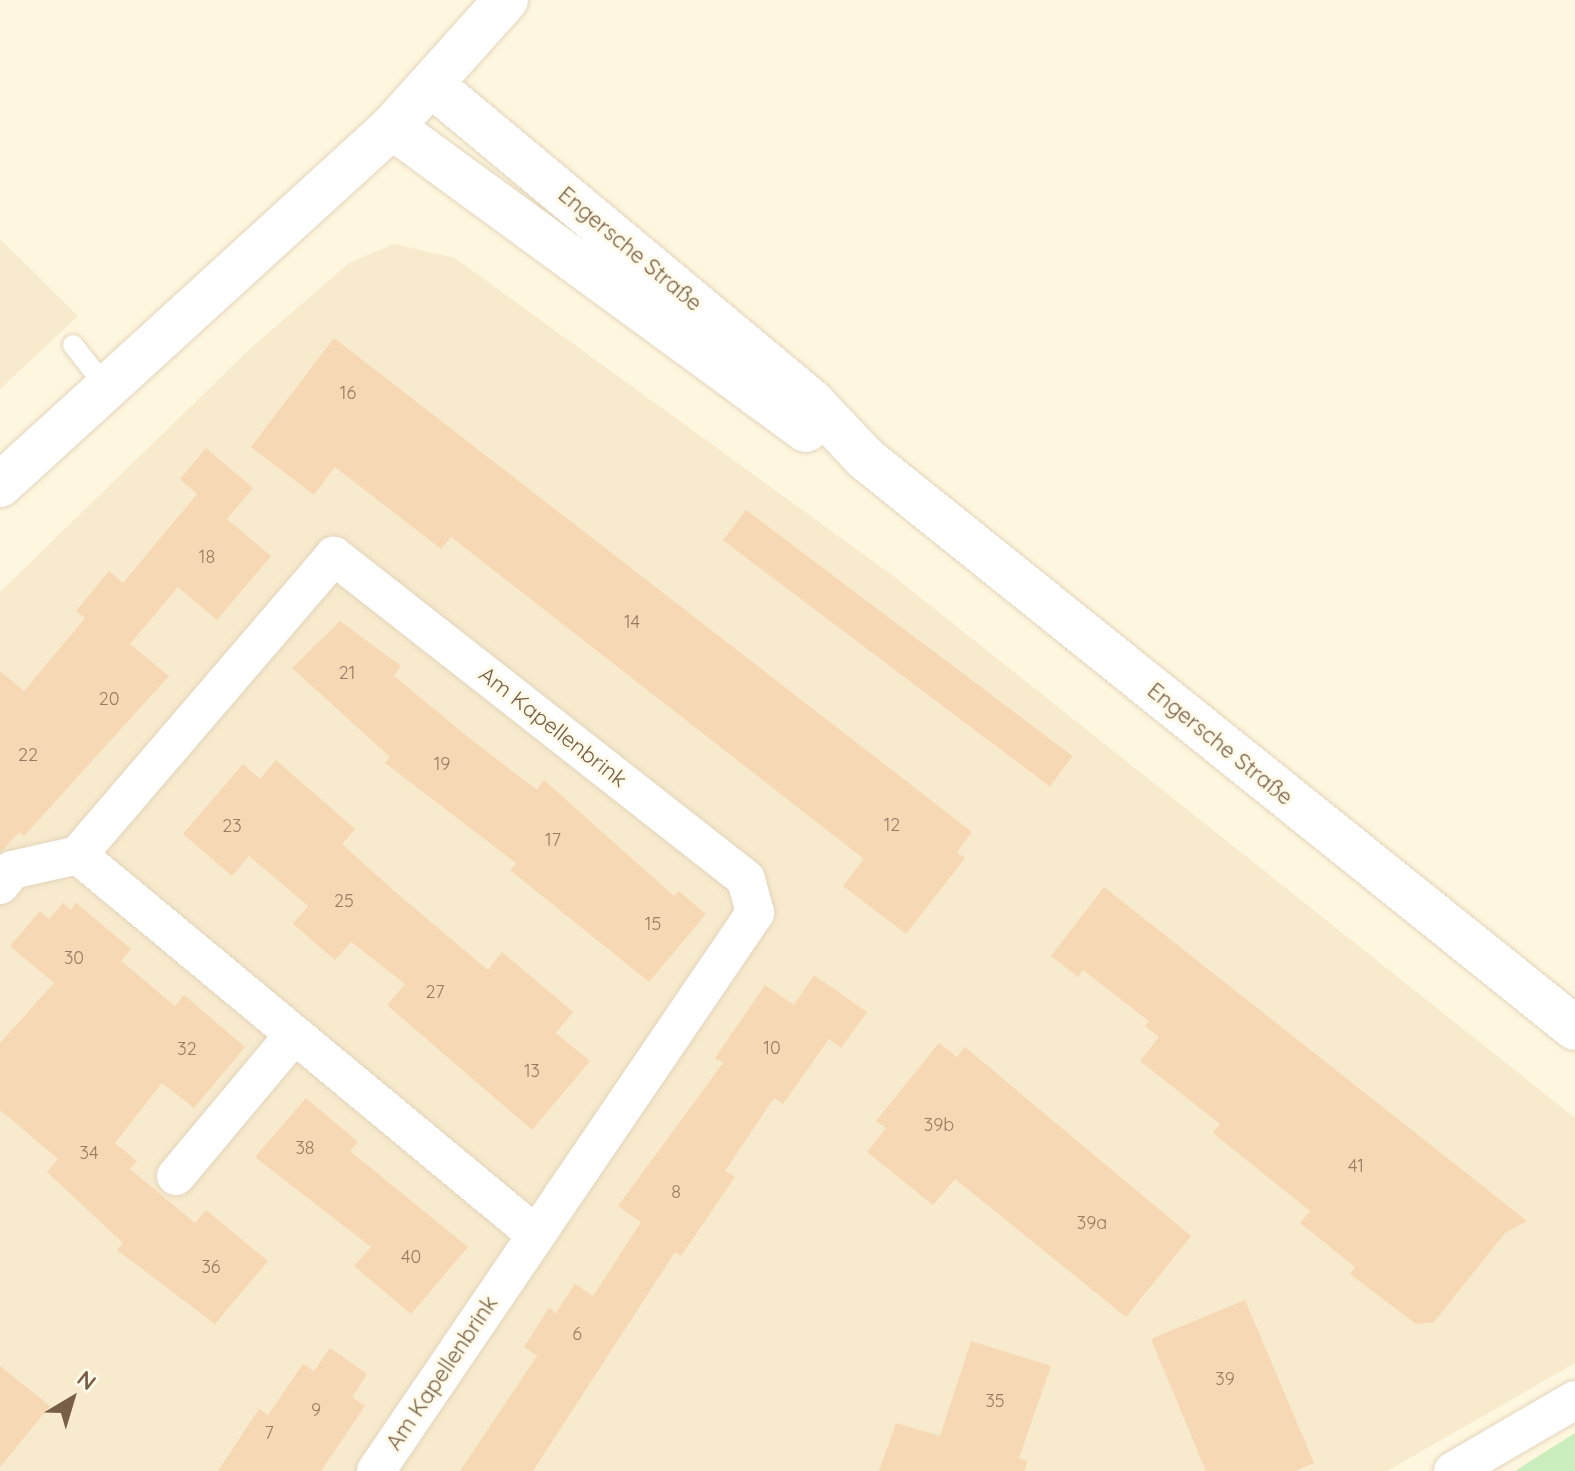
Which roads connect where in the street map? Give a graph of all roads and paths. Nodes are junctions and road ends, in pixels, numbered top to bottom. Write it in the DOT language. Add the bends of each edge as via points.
graph roads {
  1 [pos="506,0"];
  2 [pos="432,85"];
  3 [pos="392,127"];
  4 [pos="73,345"];
  5 [pos="107,388"];
  6 [pos="866,459"];
  7 [pos="0,485"];
  8 [pos="78,855"];
  9 [pos="0,885"];
  10 [pos="1575,1028"];
  11 [pos="294,1035"];
  12 [pos="176,1176"];
  13 [pos="535,1234"];
  14 [pos="1575,1400"];
  15 [pos="376,1471"];
  16 [pos="1453,1471"];
  1 -- 2 [label="main road"];
  2 -- 3 [label="main road"];
  2 -- 6 [label="main road, Engersche Straße" via="801,393"];
  3 -- 5 [label="main road"];
  3 -- 6 [label="main road, Engersche Straße" via="797,425"];
  4 -- 5 [label="lane"];
  5 -- 7 [label="main road"];
  6 -- 10 [label="main road, Engersche Straße"];
  8 -- 9 [label="street" via="12,870"];
  8 -- 11 [label="street"];
  8 -- 13 [label="street, Am Kapellenbrink" via="334,556 746,879 755,913"];
  11 -- 12 [label="street"];
  11 -- 13 [label="street"];
  13 -- 15 [label="street, Am Kapellenbrink"];
  14 -- 16 [label="street"];
}
